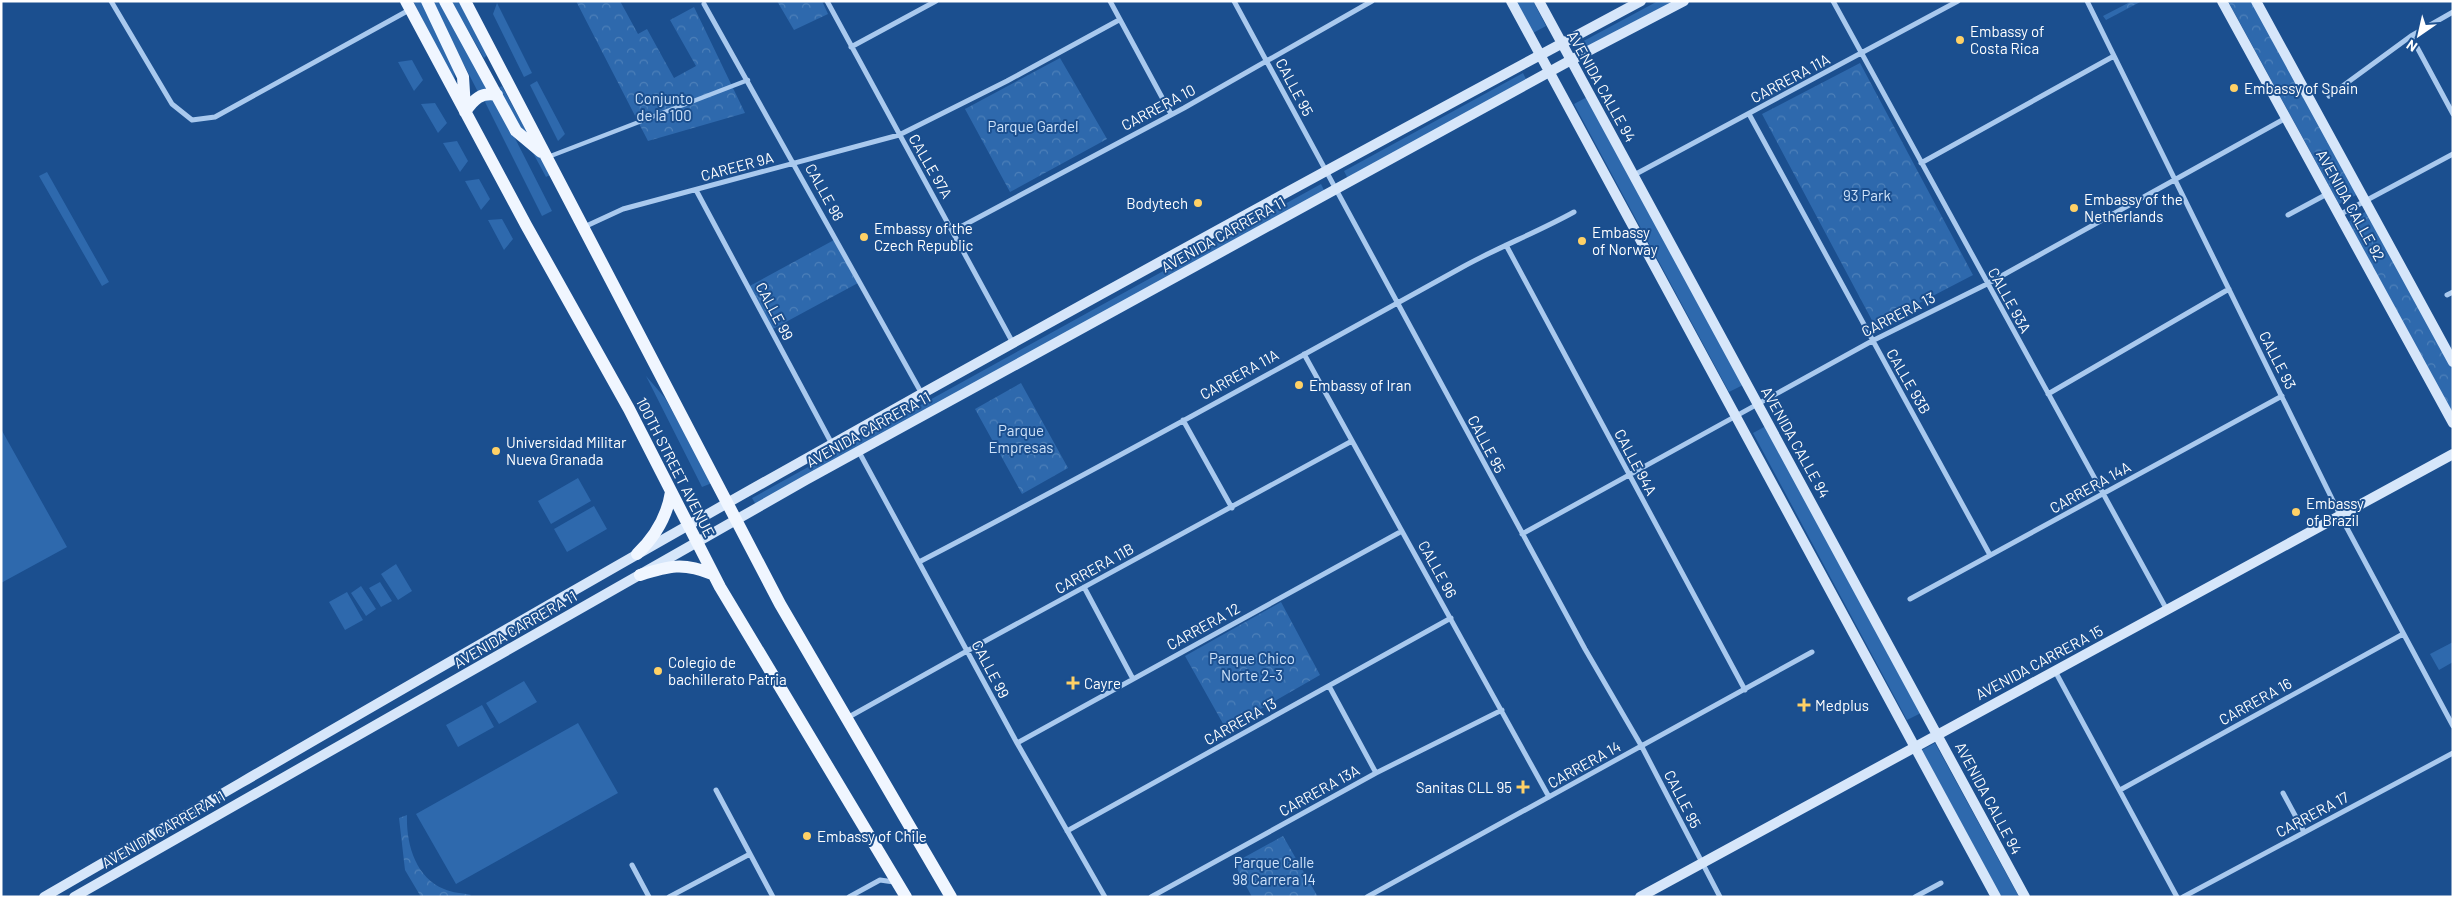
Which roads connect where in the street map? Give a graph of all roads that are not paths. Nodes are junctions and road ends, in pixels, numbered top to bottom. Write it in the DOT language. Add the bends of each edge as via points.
graph roads {
  1 [pos="111,1"];
  2 [pos="426,1"];
  3 [pos="445,1"];
  4 [pos="465,1"];
  5 [pos="827,1"];
  6 [pos="936,1"];
  7 [pos="1110,1"];
  8 [pos="1234,1"];
  9 [pos="1372,1"];
  10 [pos="1511,1"];
  11 [pos="1539,1"];
  12 [pos="1641,1"];
  13 [pos="1684,1"];
  14 [pos="1833,1"];
  15 [pos="1958,1"];
  16 [pos="2087,1"];
  17 [pos="2222,1"];
  18 [pos="2256,1"];
  19 [pos="704,4"];
  20 [pos="408,5"];
  21 [pos="2453,12"];
  22 [pos="1119,20"];
  23 [pos="2411,36"];
  24 [pos="1562,43"];
  25 [pos="851,47"];
  26 [pos="1862,53"];
  27 [pos="1540,55"];
  28 [pos="2114,56"];
  29 [pos="1571,60"];
  30 [pos="1266,61"];
  31 [pos="482,68"];
  32 [pos="1550,72"];
  33 [pos="507,80"];
  34 [pos="748,80"];
  35 [pos="497,95"];
  36 [pos="2329,96"];
  37 [pos="466,112"];
  38 [pos="1171,114"];
  39 [pos="1749,114"];
  40 [pos="2453,114"];
  41 [pos="2286,118"];
  42 [pos="899,135"];
  43 [pos="2453,154"];
  44 [pos="547,157"];
  45 [pos="794,163"];
  46 [pos="1921,163"];
  47 [pos="1326,172"];
  48 [pos="1634,176"];
  49 [pos="2175,179"];
  50 [pos="1335,189"];
  51 [pos="696,190"];
  52 [pos="2327,194"];
  53 [pos="2365,201"];
  54 [pos="1574,212"];
  55 [pos="2288,215"];
  56 [pos="2339,215"];
  57 [pos="584,227"];
  58 [pos="953,231"];
  59 [pos="1506,245"];
  60 [pos="1987,284"];
  61 [pos="2229,289"];
  62 [pos="1398,304"];
  63 [pos="1872,341"];
  64 [pos="1012,343"];
  65 [pos="1304,354"];
  66 [pos="2453,362"];
  67 [pos="922,394"];
  68 [pos="2048,394"];
  69 [pos="2282,396"];
  70 [pos="1758,403"];
  71 [pos="1736,415"];
  72 [pos="1183,420"];
  73 [pos="2453,423"];
  74 [pos="1352,441"];
  75 [pos="832,444"];
  76 [pos="858,452"];
  77 [pos="2453,454"];
  78 [pos="1628,474"];
  79 [pos="671,492"];
  80 [pos="2102,494"];
  81 [pos="728,503"];
  82 [pos="1232,508"];
  83 [pos="2341,516"];
  84 [pos="736,519"];
  85 [pos="688,526"];
  86 [pos="1402,531"];
  87 [pos="1522,534"];
  88 [pos="696,542"];
  89 [pos="638,554"];
  90 [pos="1990,556"];
  91 [pos="919,562"];
  92 [pos="712,574"];
  93 [pos="640,575"];
  94 [pos="1084,587"];
  95 [pos="1910,599"];
  96 [pos="2167,610"];
  97 [pos="1451,618"];
  98 [pos="2404,634"];
  99 [pos="967,651"];
  100 [pos="1812,652"];
  101 [pos="2055,671"];
  102 [pos="1133,679"];
  103 [pos="1329,686"];
  104 [pos="1745,690"];
  105 [pos="1502,710"];
  106 [pos="848,718"];
  107 [pos="2453,726"];
  108 [pos="1938,734"];
  109 [pos="1017,743"];
  110 [pos="1916,746"];
  111 [pos="1642,747"];
  112 [pos="2453,753"];
  113 [pos="1376,773"];
  114 [pos="716,790"];
  115 [pos="2120,790"];
  116 [pos="2283,793"];
  117 [pos="1549,797"];
  118 [pos="1067,831"];
  119 [pos="2304,832"];
  120 [pos="916,834"];
  121 [pos="750,854"];
  122 [pos="1702,863"];
  123 [pos="632,865"];
  124 [pos="894,878"];
  125 [pos="880,880"];
  126 [pos="1941,883"];
  127 [pos="44,897"];
  128 [pos="74,897"];
  129 [pos="649,897"];
  130 [pos="669,897"];
  131 [pos="773,897"];
  132 [pos="849,897"];
  133 [pos="906,897"];
  134 [pos="952,897"];
  135 [pos="956,897"];
  136 [pos="1105,897"];
  137 [pos="1151,897"];
  138 [pos="1367,897"];
  139 [pos="1640,897"];
  140 [pos="1720,897"];
  141 [pos="1915,897"];
  142 [pos="1996,897"];
  143 [pos="2026,897"];
  144 [pos="2177,897"];
  145 [pos="2183,897"];
  1 -- 20 [label="street" via="172,104 192,120 215,117"];
  2 -- 37 [label="main road, 100TH STREET AVENUE" via="463,77"];
  3 -- 31 [label="main road, 100TH STREET AVENUE"];
  4 -- 33 [label="main road, 100TH STREET AVENUE"];
  5 -- 25 [label="street, CALLE 97A"];
  6 -- 25 [label="street"];
  7 -- 22 [label="street"];
  8 -- 30 [label="street, CALLE 95"];
  9 -- 30 [label="street, CARRERA 10"];
  10 -- 27 [label="main road"];
  11 -- 24 [label="main road, AVENIDA CALLE 94"];
  12 -- 24 [label="main road, AVENIDA CARRERA 11"];
  13 -- 29 [label="main road, AVENIDA CARRERA 11"];
  14 -- 26 [label="street, CALLE 93A"];
  15 -- 26 [label="street, CARRERA 11A"];
  16 -- 28 [label="street, CALLE 93"];
  17 -- 41 [label="main road, AVENIDA CALLE 92"];
  18 -- 53 [label="main road, AVENIDA CALLE 92"];
  19 -- 34 [label="street, CALLE 98"];
  20 -- 37 [label="main road, 100TH STREET AVENUE"];
  21 -- 23 [label="street"];
  22 -- 38 [label="street"];
  22 -- 42 [label="street, CAREER 9A" via="1007,82"];
  23 -- 36 [label="street"];
  23 -- 40 [label="street"];
  24 -- 27 [label="main road, AVENIDA CARRERA 11"];
  24 -- 29 [label="main road, AVENIDA CALLE 94"];
  25 -- 42 [label="street, CALLE 97A"];
  26 -- 39 [label="street, CARRERA 11A"];
  26 -- 46 [label="street, CALLE 93A"];
  27 -- 32 [label="main road"];
  27 -- 47 [label="main road, AVENIDA CARRERA 11"];
  28 -- 46 [label="street"];
  28 -- 49 [label="street, CALLE 93"];
  29 -- 32 [label="main road, AVENIDA CARRERA 11"];
  29 -- 48 [label="main road, AVENIDA CALLE 94"];
  30 -- 38 [label="street, CARRERA 10"];
  30 -- 47 [label="street, CALLE 95"];
  31 -- 33 [label="main road"];
  31 -- 35 [label="main road, 100TH STREET AVENUE"];
  32 -- 50 [label="main road, AVENIDA CARRERA 11"];
  32 -- 71 [label="main road"];
  33 -- 44 [label="main road, 100TH STREET AVENUE"];
  34 -- 44 [label="street"];
  34 -- 45 [label="street, CALLE 98"];
  35 -- 37 [label="main road" via="483,94 472,102"];
  35 -- 44 [label="main road, 100TH STREET AVENUE" via="516,131"];
  37 -- 79 [label="main road, 100TH STREET AVENUE"];
  38 -- 58 [label="street, CARRERA 10"];
  39 -- 48 [label="street, CARRERA 11A"];
  39 -- 63 [label="street, CALLE 93B"];
  41 -- 49 [label="street, CARRERA 13"];
  41 -- 52 [label="main road, AVENIDA CALLE 92"];
  42 -- 45 [label="street, CAREER 9A"];
  42 -- 58 [label="street, CALLE 97A"];
  43 -- 53 [label="street"];
  44 -- 57 [label="main road, 100TH STREET AVENUE"];
  45 -- 51 [label="street, CAREER 9A"];
  45 -- 67 [label="street, CALLE 98"];
  46 -- 60 [label="street, CALLE 93A"];
  47 -- 50 [label="street, CALLE 95"];
  47 -- 64 [label="main road, AVENIDA CARRERA 11"];
  48 -- 70 [label="main road, AVENIDA CALLE 94"];
  49 -- 60 [label="street, CARRERA 13"];
  49 -- 61 [label="street, CALLE 93"];
  50 -- 62 [label="street, CALLE 95"];
  50 -- 76 [label="main road, AVENIDA CARRERA 11"];
  51 -- 57 [label="street, CAREER 9A" via="612,213"];
  51 -- 75 [label="street, CALLE 99"];
  52 -- 55 [label="street"];
  52 -- 56 [label="main road, AVENIDA CALLE 92"];
  53 -- 56 [label="street"];
  53 -- 66 [label="main road, AVENIDA CALLE 92"];
  54 -- 59 [label="street, CARRERA 11A"];
  56 -- 73 [label="main road, AVENIDA CALLE 92"];
  57 -- 81 [label="main road, 100TH STREET AVENUE"];
  58 -- 64 [label="street, CALLE 97A"];
  59 -- 62 [label="street, CARRERA 11A"];
  59 -- 78 [label="street, CALLE 94A"];
  60 -- 63 [label="street, CARRERA 13"];
  60 -- 68 [label="street, CALLE 93A"];
  61 -- 68 [label="street"];
  61 -- 69 [label="street, CALLE 93"];
  62 -- 65 [label="street, CARRERA 11A"];
  62 -- 87 [label="street, CALLE 95"];
  63 -- 70 [label="street, CARRERA 13"];
  63 -- 90 [label="street, CALLE 93B"];
  64 -- 67 [label="main road, AVENIDA CARRERA 11"];
  65 -- 72 [label="street, CARRERA 11A"];
  65 -- 74 [label="street, CALLE 96"];
  67 -- 75 [label="main road, AVENIDA CARRERA 11"];
  68 -- 80 [label="street, CALLE 93A"];
  69 -- 80 [label="street, CARRERA 14A"];
  69 -- 83 [label="street, CALLE 93"];
  70 -- 71 [label="street, CARRERA 13"];
  70 -- 108 [label="main road, AVENIDA CALLE 94"];
  71 -- 78 [label="street, CARRERA 13"];
  71 -- 110 [label="main road"];
  72 -- 82 [label="street"];
  72 -- 91 [label="street, CARRERA 11A" via="1066,486"];
  74 -- 82 [label="street, CARRERA 11B"];
  74 -- 86 [label="street, CALLE 96"];
  75 -- 81 [label="main road, AVENIDA CARRERA 11"];
  76 -- 84 [label="main road, AVENIDA CARRERA 11"];
  76 -- 91 [label="street, CALLE 99"];
  77 -- 83 [label="main road, AVENIDA CARRERA 15"];
  78 -- 87 [label="street, CARRERA 13"];
  78 -- 104 [label="street, CALLE 94A"];
  79 -- 85 [label="main road, 100TH STREET AVENUE"];
  79 -- 89 [label="main road" via="660,526"];
  80 -- 90 [label="street, CARRERA 14A"];
  80 -- 96 [label="street, CALLE 93A"];
  81 -- 84 [label="main road, 100TH STREET AVENUE"];
  81 -- 85 [label="main road, AVENIDA CARRERA 11"];
  82 -- 94 [label="street, CARRERA 11B"];
  83 -- 96 [label="main road, AVENIDA CARRERA 15"];
  83 -- 98 [label="street, CALLE 93"];
  84 -- 88 [label="main road, AVENIDA CARRERA 11"];
  84 -- 106 [label="main road, 100TH STREET AVENUE" via="780,604"];
  85 -- 88 [label="main road, 100TH STREET AVENUE"];
  85 -- 89 [label="main road, AVENIDA CARRERA 11"];
  86 -- 97 [label="street, CALLE 96"];
  86 -- 102 [label="street, CARRERA 12"];
  87 -- 111 [label="street, CALLE 95"];
  88 -- 92 [label="main road, 100TH STREET AVENUE"];
  88 -- 93 [label="main road, AVENIDA CARRERA 11"];
  89 -- 127 [label="main road, AVENIDA CARRERA 11"];
  90 -- 95 [label="street, CARRERA 14A"];
  91 -- 99 [label="street, CALLE 99"];
  92 -- 93 [label="main road" via="681,565"];
  92 -- 124 [label="main road, 100TH STREET AVENUE"];
  93 -- 128 [label="main road, AVENIDA CARRERA 11"];
  94 -- 99 [label="street, CARRERA 11B"];
  94 -- 102 [label="street"];
  96 -- 101 [label="main road, AVENIDA CARRERA 15"];
  97 -- 103 [label="street, CARRERA 13"];
  97 -- 105 [label="street, CALLE 96"];
  98 -- 107 [label="street, CALLE 93"];
  98 -- 115 [label="street, CARRERA 16"];
  99 -- 106 [label="street, CARRERA 11B"];
  99 -- 109 [label="street, CALLE 99"];
  100 -- 104 [label="street, CARRERA 14"];
  101 -- 108 [label="main road, AVENIDA CARRERA 15"];
  101 -- 115 [label="street"];
  102 -- 109 [label="street, CARRERA 12"];
  103 -- 113 [label="street"];
  103 -- 118 [label="street, CARRERA 13"];
  104 -- 111 [label="street, CARRERA 14"];
  105 -- 113 [label="street, CARRERA 13A"];
  105 -- 117 [label="street, CALLE 96"];
  106 -- 120 [label="main road, 100TH STREET AVENUE"];
  108 -- 110 [label="main road, AVENIDA CARRERA 15"];
  108 -- 143 [label="main road, AVENIDA CALLE 94"];
  109 -- 118 [label="street, CALLE 99"];
  110 -- 122 [label="main road, AVENIDA CARRERA 15"];
  110 -- 142 [label="main road"];
  111 -- 117 [label="street, CARRERA 14"];
  111 -- 122 [label="street, CALLE 95"];
  112 -- 119 [label="street, CARRERA 17"];
  113 -- 137 [label="street, CARRERA 13A"];
  114 -- 121 [label="street"];
  115 -- 144 [label="street"];
  116 -- 119 [label="street"];
  117 -- 138 [label="street, CARRERA 14"];
  118 -- 136 [label="street, CALLE 99"];
  119 -- 145 [label="street, CARRERA 17"];
  120 -- 134 [label="main road"];
  120 -- 135 [label="main road"];
  121 -- 130 [label="street"];
  121 -- 131 [label="street"];
  122 -- 139 [label="main road, AVENIDA CARRERA 15"];
  122 -- 140 [label="street, CALLE 95"];
  123 -- 129 [label="street"];
  124 -- 125 [label="street"];
  124 -- 125 [label="street"];
  124 -- 133 [label="main road, 100TH STREET AVENUE"];
  125 -- 132 [label="street"];
  126 -- 141 [label="street"];
}
